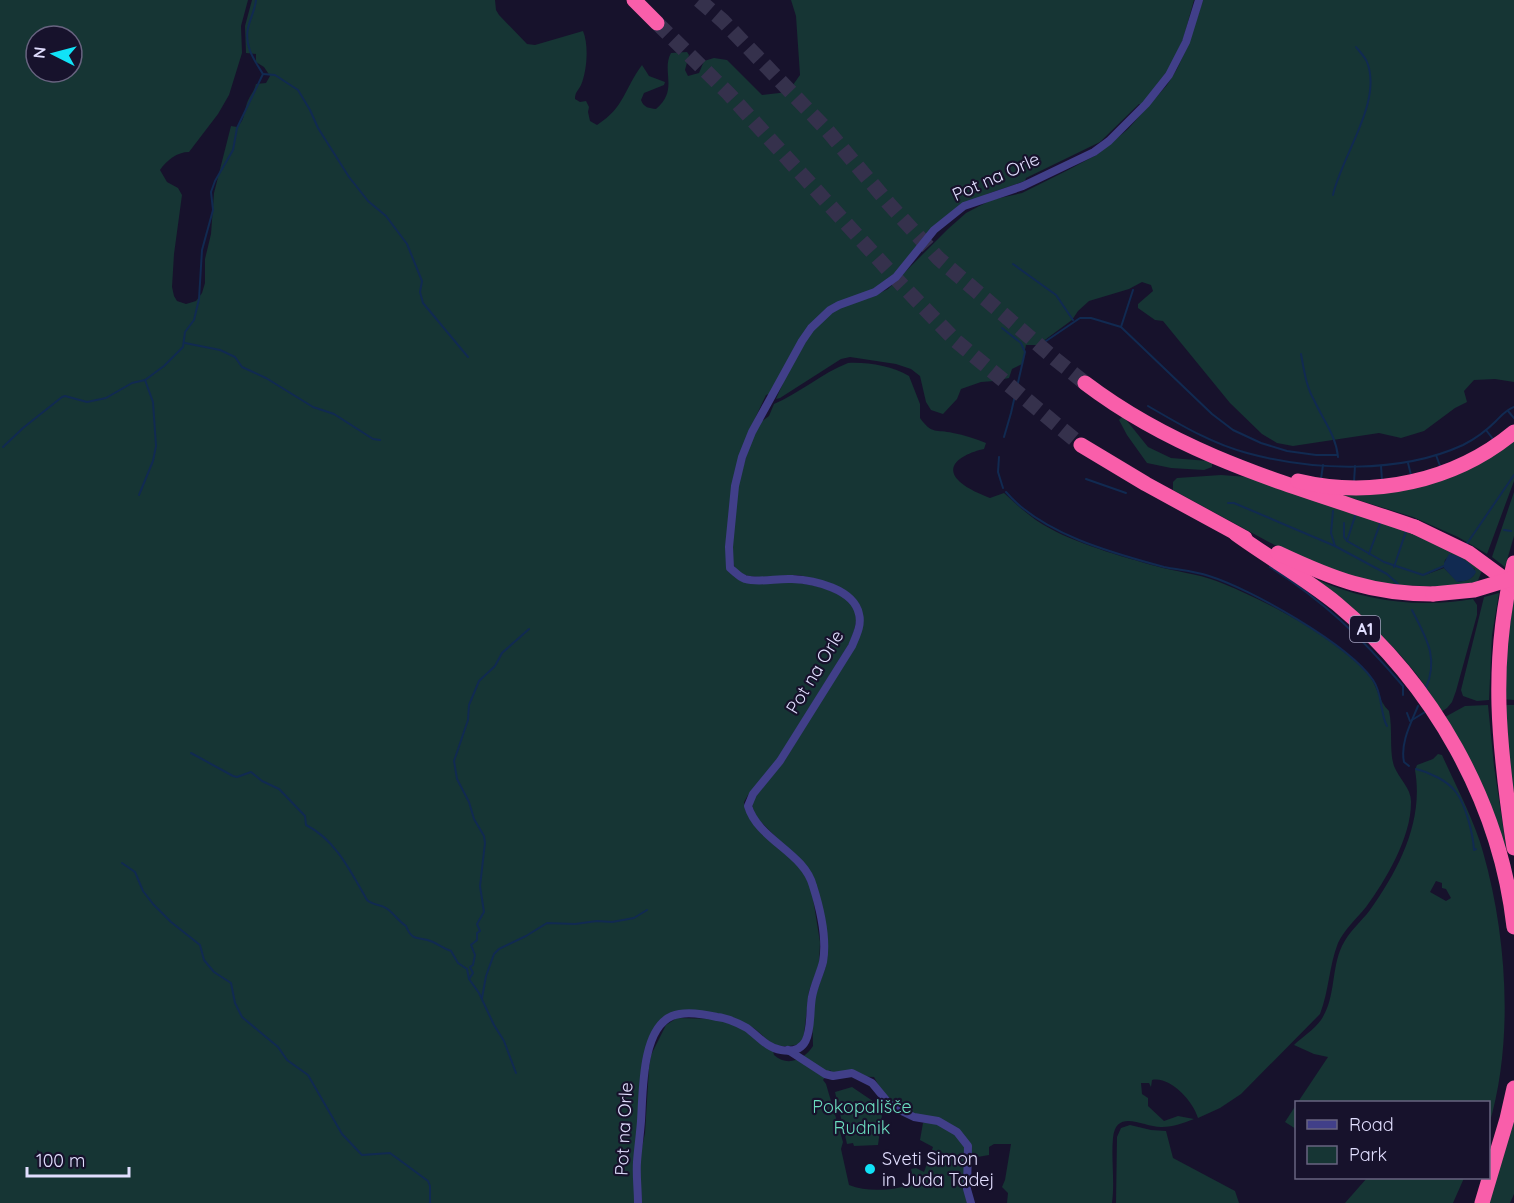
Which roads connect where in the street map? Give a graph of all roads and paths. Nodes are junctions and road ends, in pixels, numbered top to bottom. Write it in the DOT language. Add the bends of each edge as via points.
graph roads {
  1 [pos="634,0"];
  2 [pos="1199,0"];
  3 [pos="657,23"];
  4 [pos="1085,383"];
  5 [pos="1514,432"];
  6 [pos="1081,445"];
  7 [pos="1254,474"];
  8 [pos="1236,534"];
  9 [pos="1514,563"];
  10 [pos="1514,578"];
  11 [pos="1514,586"];
  12 [pos="1514,848"];
  13 [pos="1514,927"];
  14 [pos="788,1050"];
  15 [pos="1514,1088"];
  16 [pos="1490,1176"];
  17 [pos="1489,1179"];
  18 [pos="638,1203"];
  19 [pos="971,1203"];
  20 [pos="1482,1203"];
  1 -- 3 [label="highway"];
  2 -- 14 [label="street, Pot na Orle" via="1186,42 1168,75 1109,141 1023,186 964,206 934,230 885,285 838,305 820,319 802,341 742,457 734,496 730,568 744,579 792,579 826,586 850,600 860,615 852,646 748,806 755,821 808,875 820,921 823,961 811,998 809,1035 801,1046"];
  4 -- 7 [label="highway" via="1164,433"];
  5 -- 7 [label="highway" via="1461,465 1409,483 1338,487"];
  6 -- 8 [label="highway, A1"];
  7 -- 11 [label="highway, bridge" via="1415,527 1469,553"];
  8 -- 10 [label="highway, bridge" via="1308,568 1395,593 1474,590"];
  8 -- 13 [label="highway, A1" via="1336,603 1369,633 1400,666 1438,718 1469,773 1490,824"];
  9 -- 12 [label="highway" via="1502,625 1497,703"];
  14 -- 18 [label="street, Pot na Orle" via="769,1045 746,1028 717,1017 679,1014 663,1022 644,1071"];
  14 -- 19 [label="street" via="825,1074 852,1073 872,1083 891,1106 914,1117 938,1121 957,1132 968,1146 967,1189"];
  15 -- 16 [label="highway"];
  17 -- 20 [label="highway"];
}
